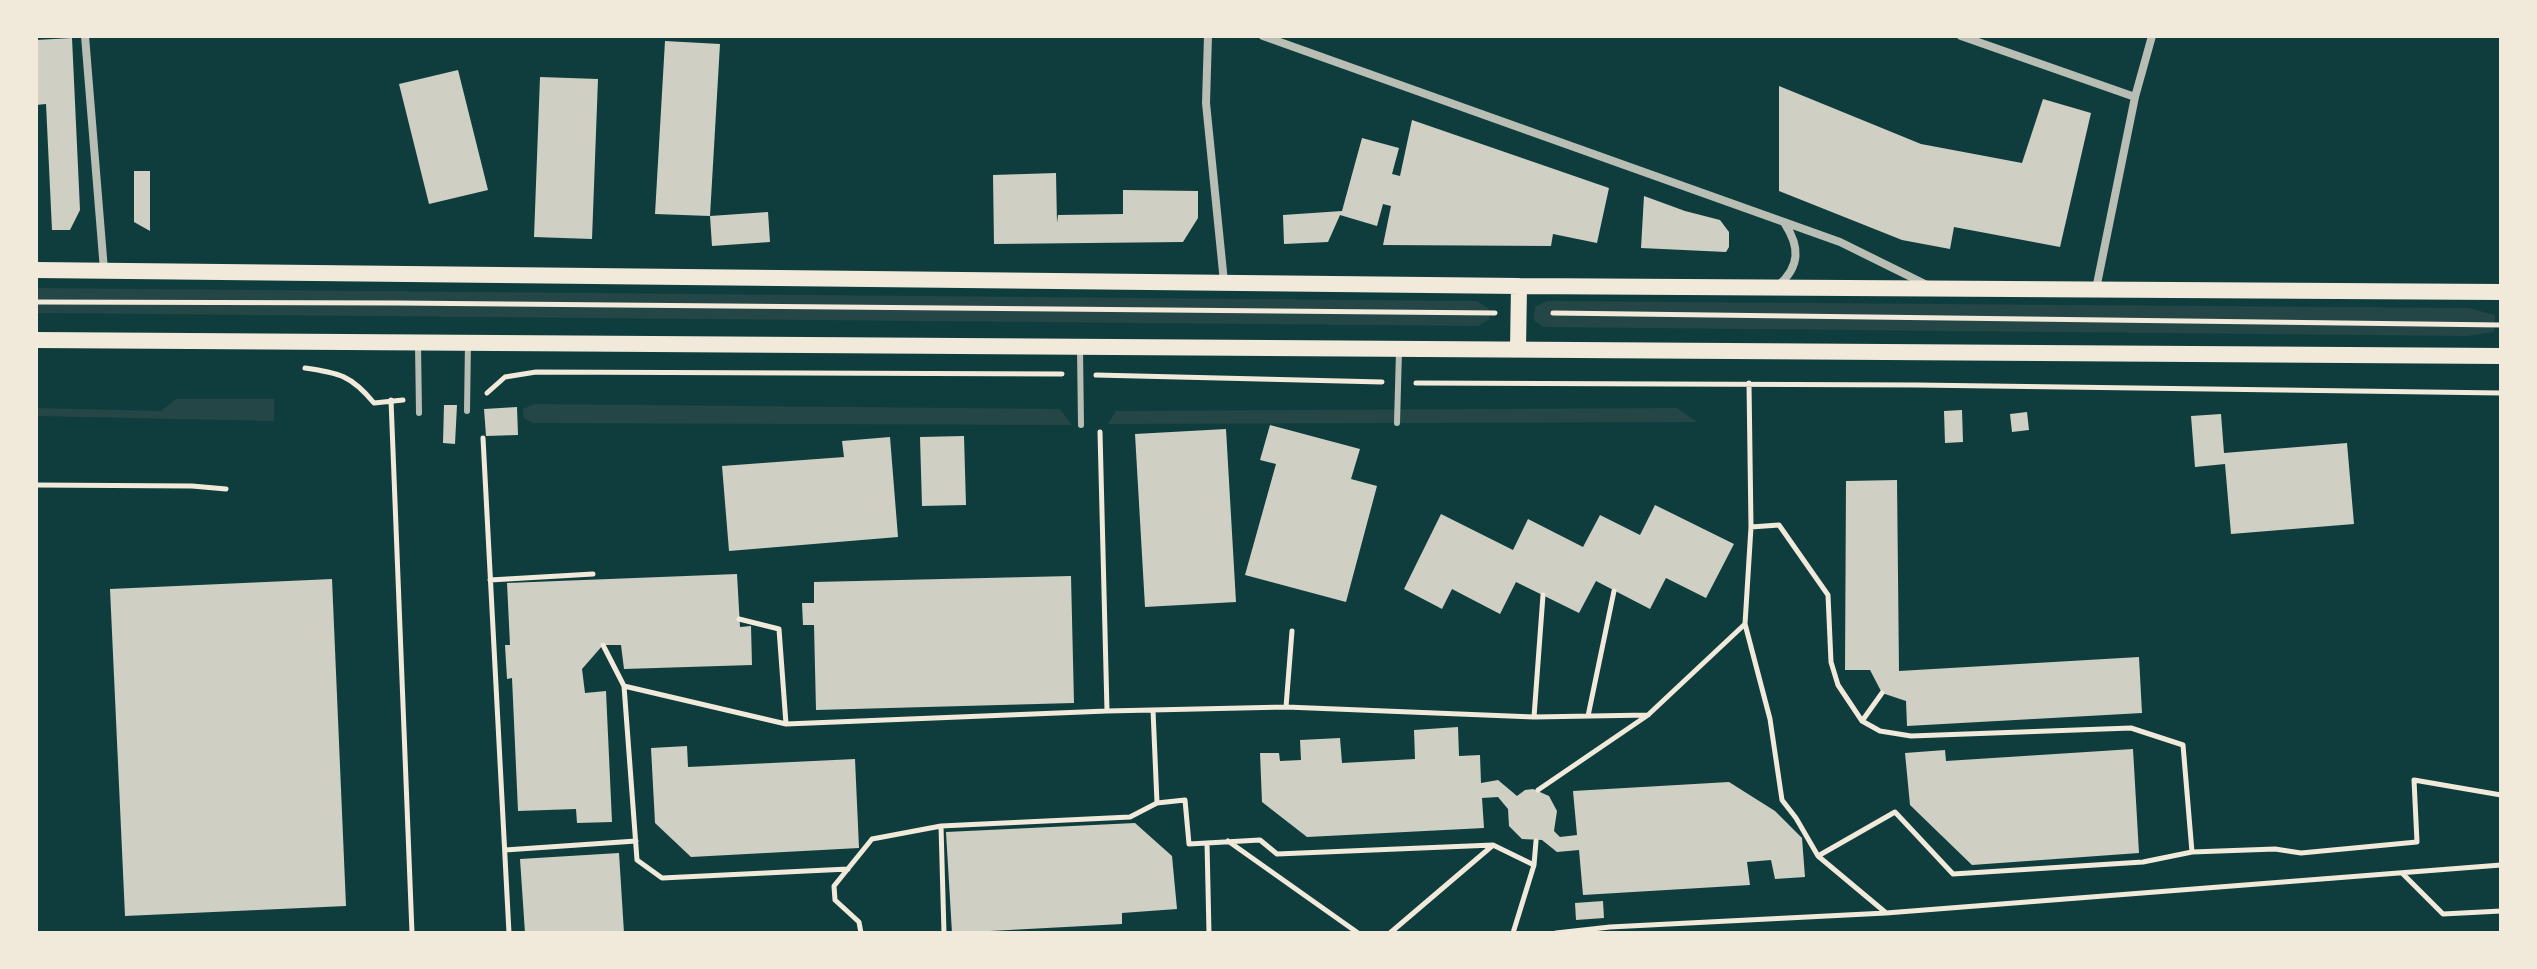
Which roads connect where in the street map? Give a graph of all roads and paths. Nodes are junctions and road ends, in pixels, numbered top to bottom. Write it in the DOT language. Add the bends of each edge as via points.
graph roads {
  1 [pos="85,36"];
  2 [pos="1208,36"];
  3 [pos="1263,36"];
  4 [pos="1961,36"];
  5 [pos="2152,36"];
  6 [pos="2135,97"];
  7 [pos="1784,223"];
  8 [pos="36,270"];
  9 [pos="104,270"];
  10 [pos="1224,282"];
  11 [pos="1519,286"];
  12 [pos="1775,289"];
  13 [pos="1936,289"];
  14 [pos="2096,290"];
  15 [pos="2501,292"];
  16 [pos="36,302"];
  17 [pos="1518,313"];
  18 [pos="2501,325"];
  19 [pos="36,340"];
  20 [pos="418,341"];
  21 [pos="468,342"];
  22 [pos="1080,345"];
  23 [pos="1399,347"];
  24 [pos="1518,349"];
  25 [pos="1747,350"];
  26 [pos="2501,356"];
  27 [pos="295,366"];
  28 [pos="1080,375"];
  29 [pos="1398,382"];
  30 [pos="1749,384"];
  31 [pos="2501,393"];
  32 [pos="418,399"];
  33 [pos="466,399"];
  34 [pos="391,400"];
  35 [pos="467,411"];
  36 [pos="419,413"];
  37 [pos="1397,423"];
  38 [pos="1099,424"];
  39 [pos="1081,425"];
  40 [pos="483,438"];
  41 [pos="36,485"];
  42 [pos="226,489"];
  43 [pos="1751,527"];
  44 [pos="593,574"];
  45 [pos="490,580"];
  46 [pos="1614,591"];
  47 [pos="1543,595"];
  48 [pos="739,619"];
  49 [pos="1745,624"];
  50 [pos="1292,631"];
  51 [pos="603,645"];
  52 [pos="624,686"];
  53 [pos="1882,693"];
  54 [pos="1286,707"];
  55 [pos="1153,710"];
  56 [pos="1107,711"];
  57 [pos="1648,715"];
  58 [pos="1588,716"];
  59 [pos="1534,717"];
  60 [pos="1862,721"];
  61 [pos="786,724"];
  62 [pos="1538,790"];
  63 [pos="2501,795"];
  64 [pos="1157,803"];
  65 [pos="941,826"];
  66 [pos="636,841"];
  67 [pos="1227,841"];
  68 [pos="1536,841"];
  69 [pos="1207,843"];
  70 [pos="1493,845"];
  71 [pos="505,850"];
  72 [pos="2192,852"];
  73 [pos="1818,856"];
  74 [pos="1534,865"];
  75 [pos="2501,865"];
  76 [pos="848,869"];
  77 [pos="2401,872"];
  78 [pos="2501,911"];
  79 [pos="1886,913"];
  80 [pos="412,933"];
  81 [pos="509,933"];
  82 [pos="861,933"];
  83 [pos="944,933"];
  84 [pos="1209,933"];
  85 [pos="1358,933"];
  86 [pos="1390,933"];
  87 [pos="1513,933"];
  88 [pos="1555,933"];
  1 -- 9 [label="street"];
  2 -- 10 [label="street" via="1206,103"];
  3 -- 7 [label="street"];
  4 -- 6 [label="street"];
  5 -- 6 [label="street"];
  6 -- 14 [label="street"];
  7 -- 12 [label="street" via="1795,239 1796,258 1789,276"];
  7 -- 13 [label="street" via="1840,242"];
  8 -- 9 [label="main road"];
  9 -- 10 [label="main road"];
  10 -- 11 [label="main road"];
  11 -- 12 [label="main road"];
  11 -- 17 [label="main road"];
  12 -- 13 [label="main road"];
  13 -- 14 [label="main road"];
  14 -- 15 [label="main road"];
  16 -- 17 [label="path"];
  17 -- 18 [label="path"];
  17 -- 24 [label="main road"];
  19 -- 20 [label="main road"];
  20 -- 21 [label="main road"];
  20 -- 32 [label="lane"];
  21 -- 22 [label="main road"];
  21 -- 33 [label="lane"];
  22 -- 23 [label="main road"];
  22 -- 28 [label="lane"];
  23 -- 24 [label="main road"];
  23 -- 29 [label="lane"];
  24 -- 25 [label="main road"];
  25 -- 26 [label="main road"];
  25 -- 30 [label="path"];
  27 -- 34 [label="path" via="342,374 374,403"];
  28 -- 29 [label="path"];
  28 -- 33 [label="path" via="536,372 505,377 481,398"];
  28 -- 39 [label="lane"];
  29 -- 30 [label="path"];
  29 -- 37 [label="lane"];
  30 -- 31 [label="path"];
  30 -- 43 [label="path"];
  32 -- 34 [label="path"];
  32 -- 36 [label="lane"];
  33 -- 35 [label="lane"];
  34 -- 80 [label="path"];
  38 -- 56 [label="path"];
  40 -- 45 [label="path"];
  41 -- 42 [label="path"];
  43 -- 49 [label="path"];
  43 -- 60 [label="path" via="1779,525 1828,595 1831,662 1838,685"];
  44 -- 45 [label="path"];
  45 -- 71 [label="path"];
  46 -- 58 [label="path"];
  47 -- 59 [label="path"];
  48 -- 61 [label="path" via="779,629"];
  49 -- 57 [label="path"];
  49 -- 73 [label="path" via="1770,719 1782,800"];
  50 -- 54 [label="path"];
  51 -- 52 [label="path"];
  52 -- 61 [label="path"];
  52 -- 66 [label="path"];
  53 -- 60 [label="path"];
  54 -- 55 [label="path"];
  54 -- 59 [label="path"];
  55 -- 56 [label="path"];
  55 -- 64 [label="path"];
  56 -- 61 [label="path"];
  57 -- 58 [label="path"];
  57 -- 62 [label="path"];
  58 -- 59 [label="path"];
  60 -- 72 [label="path" via="1880,731 1911,736 2131,728 2183,745"];
  63 -- 72 [label="path" via="2414,780 2417,842 2301,853"];
  64 -- 65 [label="path" via="1130,817"];
  64 -- 69 [label="path" via="1185,800 1189,844"];
  65 -- 76 [label="path" via="872,839"];
  65 -- 83 [label="path"];
  66 -- 71 [label="path"];
  66 -- 76 [label="path" via="637,860 662,878"];
  67 -- 69 [label="path"];
  67 -- 70 [label="path" via="1260,840 1277,854"];
  67 -- 85 [label="path"];
  68 -- 74 [label="path"];
  69 -- 84 [label="path"];
  70 -- 74 [label="path"];
  70 -- 86 [label="path"];
  71 -- 81 [label="path"];
  72 -- 73 [label="path" via="2143,862 1953,874 1895,812"];
  73 -- 79 [label="path"];
  74 -- 87 [label="path"];
  75 -- 77 [label="path"];
  76 -- 82 [label="path" via="834,886 835,900 859,922"];
  77 -- 78 [label="path" via="2443,914"];
  77 -- 79 [label="path"];
  79 -- 88 [label="path"];
}
